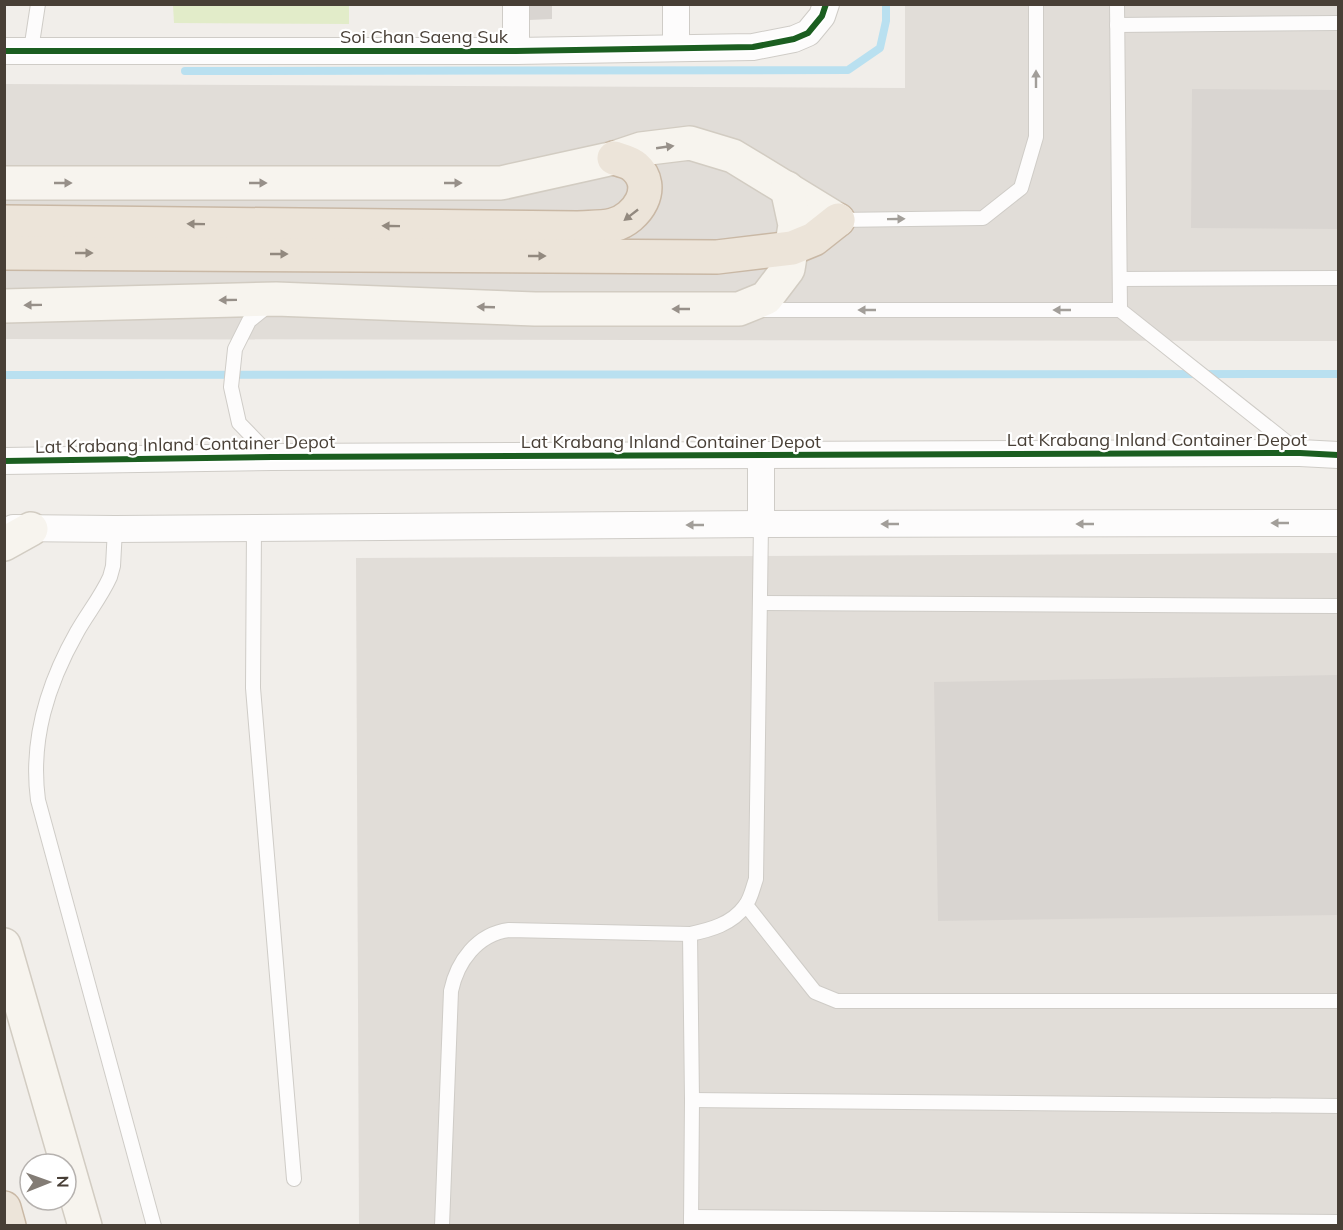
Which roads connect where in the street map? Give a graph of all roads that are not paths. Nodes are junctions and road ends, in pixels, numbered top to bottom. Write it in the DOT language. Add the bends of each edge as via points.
graph roads {
  1 [pos="39,4"];
  2 [pos="516,4"];
  3 [pos="676,4"];
  4 [pos="826,4"];
  5 [pos="1036,4"];
  6 [pos="1117,4"];
  7 [pos="1338,23"];
  8 [pos="1117,26"];
  9 [pos="676,47"];
  10 [pos="31,50"];
  11 [pos="4,51"];
  12 [pos="516,51"];
  13 [pos="614,158"];
  14 [pos="4,183"];
  15 [pos="788,188"];
  16 [pos="838,220"];
  17 [pos="4,222"];
  18 [pos="792,248"];
  19 [pos="4,253"];
  20 [pos="1120,279"];
  21 [pos="1338,279"];
  22 [pos="276,299"];
  23 [pos="4,306"];
  24 [pos="739,309"];
  25 [pos="1120,310"];
  26 [pos="1300,453"];
  27 [pos="1338,455"];
  28 [pos="761,456"];
  29 [pos="272,458"];
  30 [pos="4,461"];
  31 [pos="1338,523"];
  32 [pos="761,524"];
  33 [pos="254,527"];
  34 [pos="115,529"];
  35 [pos="13,533"];
  36 [pos="760,603"];
  37 [pos="1338,606"];
  38 [pos="747,905"];
  39 [pos="690,934"];
  40 [pos="4,945"];
  41 [pos="1338,1001"];
  42 [pos="692,1100"];
  43 [pos="1338,1106"];
  44 [pos="294,1179"];
  45 [pos="4,1208"];
  46 [pos="691,1221"];
  47 [pos="84,1222"];
  48 [pos="1338,1222"];
  49 [pos="9,1226"];
  50 [pos="154,1226"];
  51 [pos="442,1226"];
  1 -- 10 [label="lane"];
  2 -- 12 [label="street"];
  3 -- 9 [label="street"];
  4 -- 9 [label="street, Soi Chan Saeng Suk" via="808,33 794,39 753,47"];
  16 -- 5 [label="lane, one-way" via="983,218 1021,188 1036,137"];
  6 -- 8 [label="lane"];
  7 -- 8 [label="lane"];
  8 -- 20 [label="lane"];
  9 -- 12 [label="street, Soi Chan Saeng Suk"];
  10 -- 11 [label="street, Soi Chan Saeng Suk"];
  10 -- 12 [label="street, Soi Chan Saeng Suk"];
  14 -- 13 [label="main road, one-way" via="501,183"];
  13 -- 15 [label="main road, one-way" via="641,149 690,143 733,156"];
  13 -- 17 [label="highway, one-way" via="635,166 644,179 645,195 628,219 613,225 576,228"];
  15 -- 16 [label="main road"];
  15 -- 18 [label="main road" via="795,225"];
  16 -- 18 [label="highway"];
  19 -- 18 [label="highway, one-way" via="717,257"];
  18 -- 24 [label="main road" via="788,269 766,298"];
  20 -- 21 [label="lane"];
  20 -- 25 [label="lane"];
  22 -- 23 [label="main road, one-way"];
  24 -- 22 [label="main road, one-way" via="535,309"];
  22 -- 29 [label="lane" via="249,321 235,349 231,387 239,423"];
  25 -- 24 [label="lane, one-way"];
  25 -- 26 [label="lane"];
  26 -- 27 [label="street, Lat Krabang Inland Container Depot"];
  26 -- 28 [label="street, Lat Krabang Inland Container Depot"];
  28 -- 29 [label="street, Lat Krabang Inland Container Depot"];
  28 -- 32 [label="street"];
  29 -- 30 [label="street, Lat Krabang Inland Container Depot"];
  31 -- 32 [label="street, one-way"];
  32 -- 33 [label="street, one-way"];
  32 -- 36 [label="lane"];
  33 -- 34 [label="street"];
  33 -- 44 [label="lane" via="252,688"];
  34 -- 35 [label="street"];
  34 -- 50 [label="lane" via="110,577 65,655 47,701 39,728 36,778 38,800"];
  36 -- 37 [label="lane"];
  36 -- 38 [label="lane" via="756,879"];
  38 -- 39 [label="lane" via="734,918"];
  38 -- 41 [label="lane" via="815,992 837,1001"];
  39 -- 42 [label="lane"];
  39 -- 51 [label="lane" via="508,930 490,935 471,950 458,968 450,991"];
  40 -- 47 [label="main road"];
  42 -- 43 [label="lane"];
  42 -- 46 [label="lane"];
  45 -- 49 [label="highway"];
  46 -- 48 [label="lane"];
}
